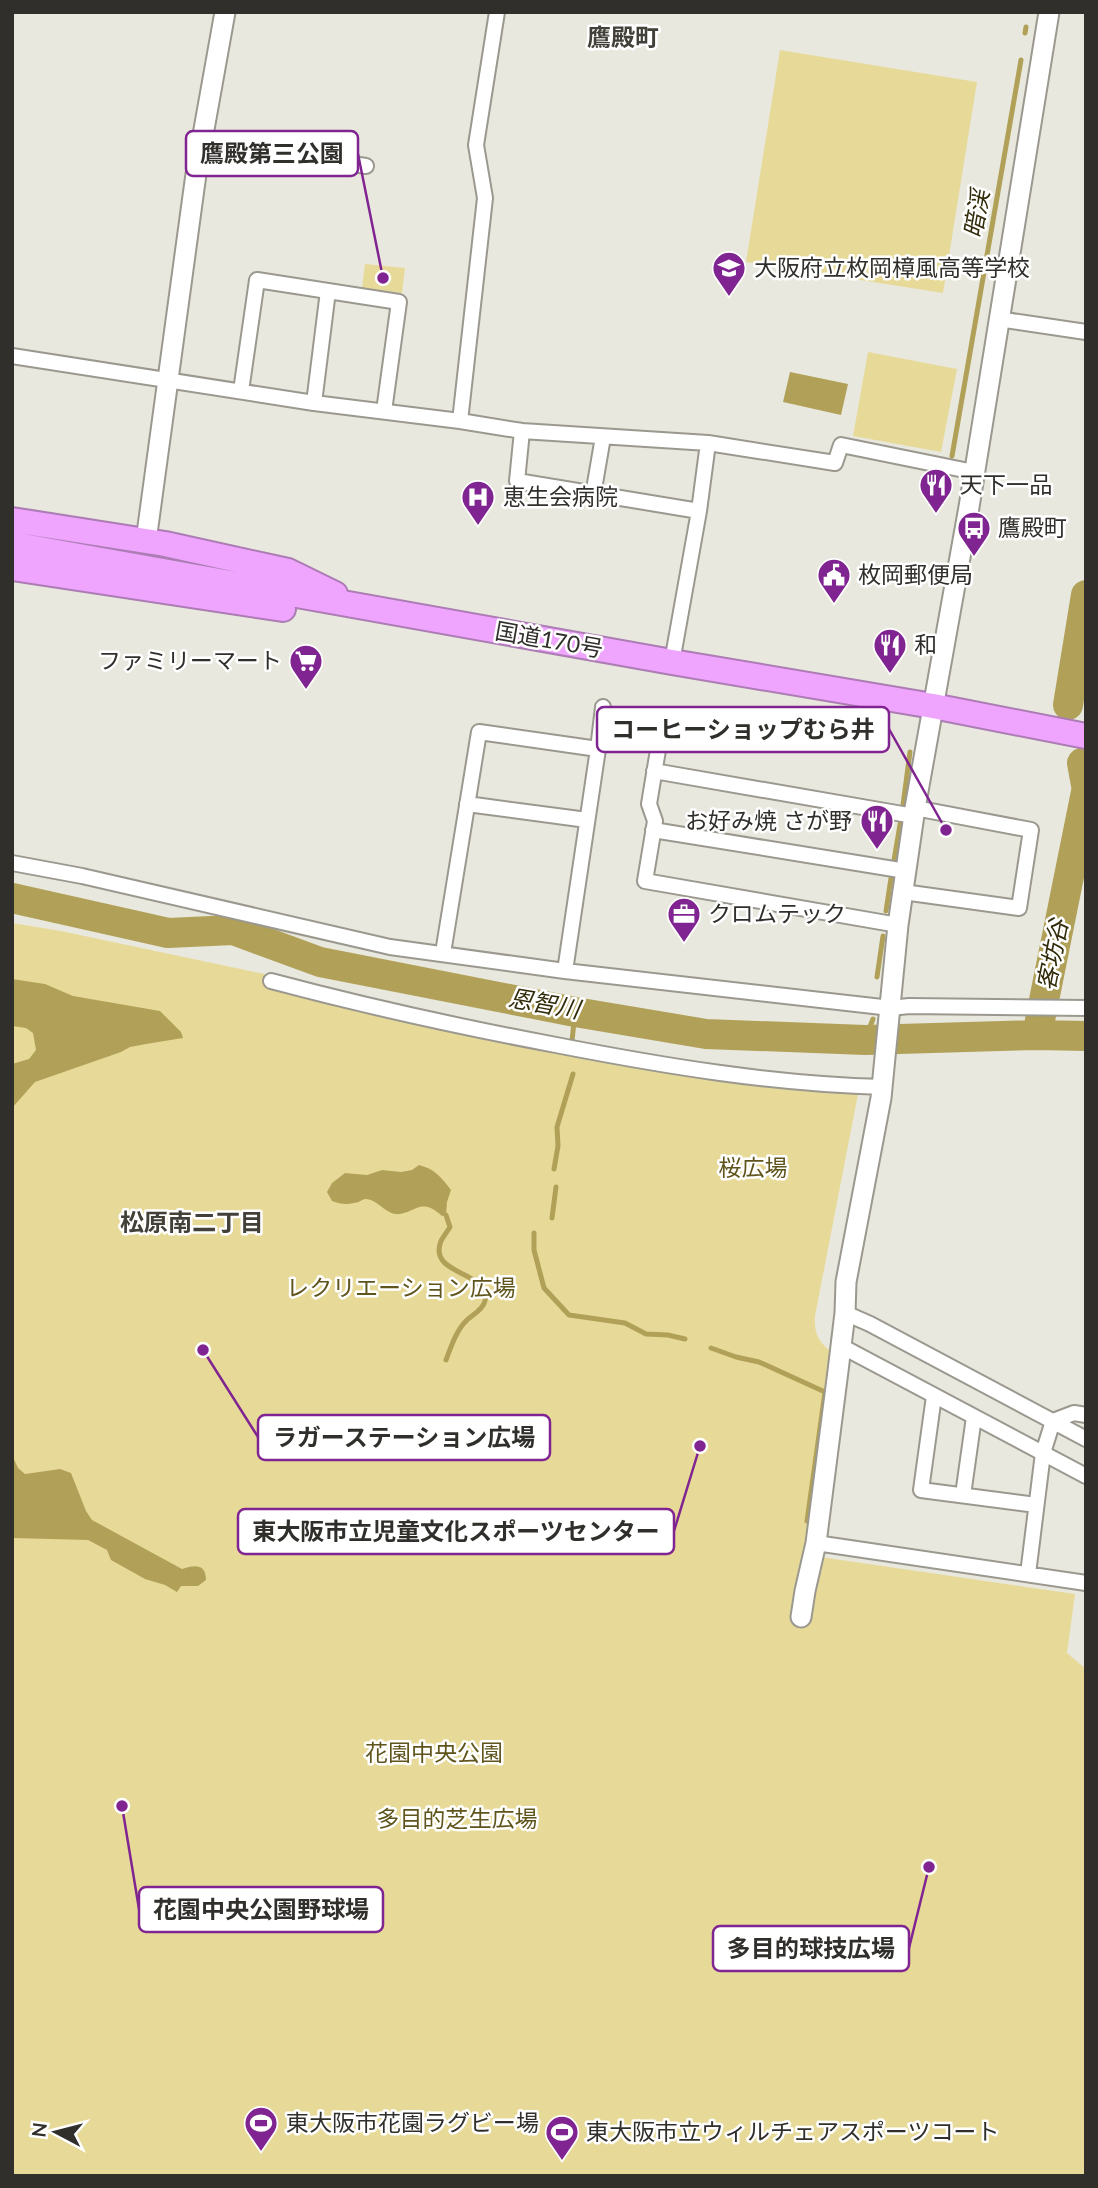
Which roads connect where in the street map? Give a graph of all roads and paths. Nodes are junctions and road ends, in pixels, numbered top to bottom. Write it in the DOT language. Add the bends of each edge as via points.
graph roads {
  1 [pos="225,12"];
  2 [pos="497,12"];
  3 [pos="1045,13"];
  4 [pos="201,142"];
  5 [pos="366,166"];
  6 [pos="328,291"];
  7 [pos="998,319"];
  8 [pos="1086,332"];
  9 [pos="12,356"];
  10 [pos="169,379"];
  11 [pos="241,391"];
  12 [pos="313,403"];
  13 [pos="384,411"];
  14 [pos="460,421"];
  15 [pos="523,432"];
  16 [pos="603,437"];
  17 [pos="708,443"];
  18 [pos="974,472"];
  19 [pos="593,495"];
  20 [pos="699,511"];
  21 [pos="12,520"];
  22 [pos="146,541"];
  23 [pos="14,552"];
  24 [pos="357,606"];
  25 [pos="672,662"];
  26 [pos="933,706"];
  27 [pos="603,707"];
  28 [pos="1086,736"];
  29 [pos="660,737"];
  30 [pos="598,749"];
  31 [pos="654,771"];
  32 [pos="467,804"];
  33 [pos="915,812"];
  34 [pos="587,820"];
  35 [pos="653,831"];
  36 [pos="12,863"];
  37 [pos="906,871"];
  38 [pos="903,892"];
  39 [pos="898,925"];
  40 [pos="443,953"];
  41 [pos="565,971"];
  42 [pos="271,981"];
  43 [pos="1086,1008"];
  44 [pos="890,1012"];
  45 [pos="883,1082"];
  46 [pos="845,1313"];
  47 [pos="841,1346"];
  48 [pos="933,1396"];
  49 [pos="1086,1415"];
  50 [pos="974,1417"];
  51 [pos="1053,1421"];
  52 [pos="1086,1439"];
  53 [pos="1043,1453"];
  54 [pos="1086,1476"];
  55 [pos="963,1495"];
  56 [pos="1036,1505"];
  57 [pos="816,1543"];
  58 [pos="1028,1574"];
  59 [pos="1086,1583"];
  60 [pos="801,1617"];
  1 -- 4 [label="street"];
  2 -- 14 [label="street" via="476,145 485,198"];
  3 -- 7 [label="street"];
  4 -- 5 [label="street"];
  4 -- 10 [label="street"];
  6 -- 11 [label="street" via="257,280"];
  6 -- 12 [label="street"];
  6 -- 13 [label="street" via="399,302"];
  7 -- 8 [label="street"];
  7 -- 18 [label="street"];
  9 -- 10 [label="street"];
  10 -- 11 [label="street"];
  10 -- 22 [label="street"];
  11 -- 12 [label="street"];
  12 -- 13 [label="street"];
  13 -- 14 [label="street"];
  14 -- 15 [label="street"];
  15 -- 16 [label="street"];
  15 -- 19 [label="street" via="517,481"];
  16 -- 17 [label="street"];
  16 -- 19 [label="street"];
  17 -- 18 [label="street" via="835,463 841,445"];
  17 -- 20 [label="street"];
  18 -- 26 [label="street"];
  19 -- 20 [label="street"];
  20 -- 25 [label="street"];
  21 -- 22 [label="highway"];
  22 -- 24 [label="highway" via="288,571"];
  23 -- 24 [label="highway, 国道170号"];
  24 -- 25 [label="highway, 国道170号"];
  25 -- 26 [label="highway, 国道170号"];
  26 -- 28 [label="highway, 国道170号"];
  26 -- 33 [label="street"];
  27 -- 30 [label="street"];
  29 -- 31 [label="street"];
  30 -- 32 [label="street" via="479,732"];
  30 -- 34 [label="street"];
  31 -- 33 [label="street"];
  31 -- 35 [label="street" via="649,804"];
  32 -- 34 [label="street"];
  32 -- 40 [label="street"];
  33 -- 37 [label="street"];
  33 -- 38 [label="street" via="1031,830 1019,908"];
  34 -- 41 [label="street"];
  35 -- 37 [label="street"];
  35 -- 39 [label="street" via="645,881"];
  36 -- 40 [label="street" via="390,947"];
  37 -- 38 [label="street"];
  38 -- 39 [label="street"];
  39 -- 44 [label="street"];
  40 -- 41 [label="street"];
  41 -- 44 [label="street"];
  42 -- 45 [label="street" via="450,1025 646,1063 787,1082"];
  43 -- 44 [label="street" via="909,1006"];
  44 -- 45 [label="street"];
  45 -- 46 [label="street" via="846,1282"];
  46 -- 47 [label="street"];
  46 -- 51 [label="street"];
  47 -- 48 [label="street"];
  47 -- 57 [label="street"];
  48 -- 50 [label="street"];
  48 -- 55 [label="street" via="921,1490"];
  49 -- 51 [label="street" via="1074,1413"];
  50 -- 53 [label="street"];
  50 -- 55 [label="street"];
  51 -- 52 [label="street"];
  51 -- 53 [label="street"];
  53 -- 54 [label="street"];
  53 -- 56 [label="street"];
  55 -- 56 [label="street"];
  56 -- 58 [label="street"];
  57 -- 58 [label="street"];
  57 -- 60 [label="street"];
  58 -- 59 [label="street"];
}
